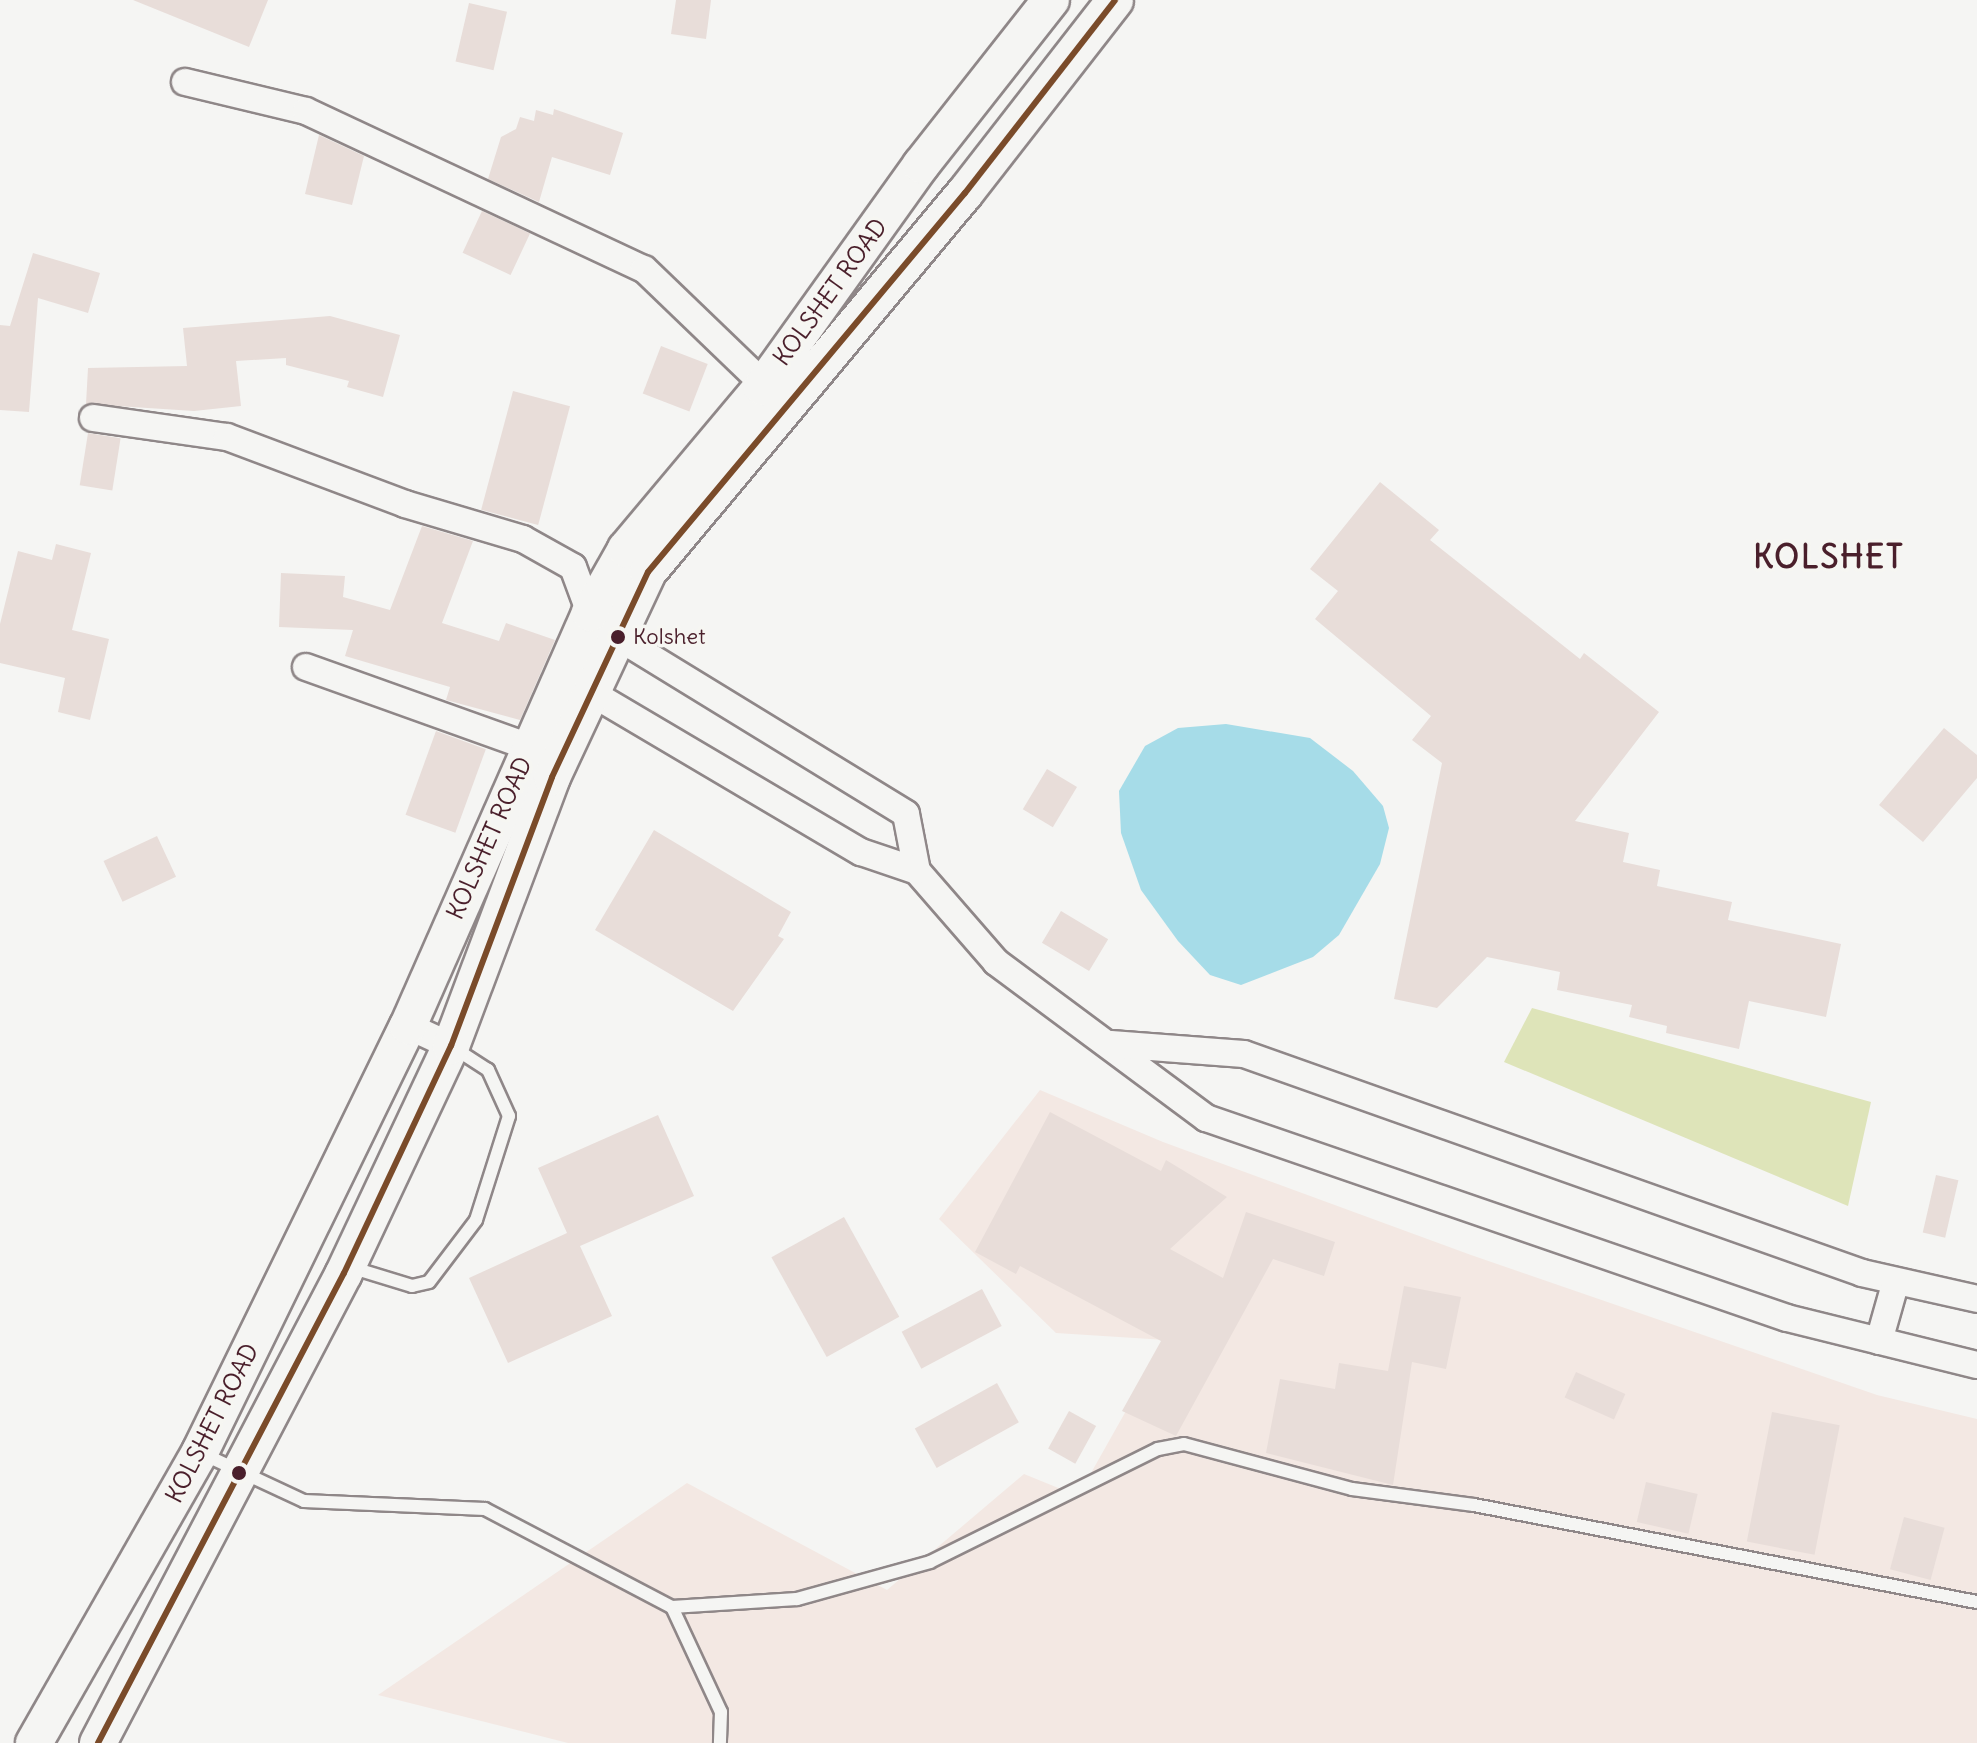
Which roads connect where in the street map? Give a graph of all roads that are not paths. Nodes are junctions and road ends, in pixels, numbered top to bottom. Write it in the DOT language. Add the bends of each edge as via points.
graph roads {
  1 [pos="1051,0"];
  2 [pos="1115,0"];
  3 [pos="185,82"];
  4 [pos="777,396"];
  5 [pos="93,418"];
  6 [pos="603,625"];
  7 [pos="306,667"];
  8 [pos="595,695"];
  9 [pos="529,747"];
  10 [pos="917,871"];
  11 [pos="408,1026"];
  12 [pos="1111,1044"];
  13 [pos="451,1046"];
  14 [pos="347,1266"];
  15 [pos="1896,1281"];
  16 [pos="1977,1299"];
  17 [pos="1879,1341"];
  18 [pos="1977,1365"];
  19 [pos="200,1452"];
  20 [pos="238,1475"];
  21 [pos="1977,1602"];
  22 [pos="672,1607"];
  23 [pos="34,1743"];
  24 [pos="98,1743"];
  25 [pos="720,1743"];
  1 -- 4 [label="street, KOLSHET ROAD" via="921,165"];
  2 -- 4 [label="street, KOLSHET ROAD"];
  3 -- 4 [label="street" via="306,111 644,269"];
  4 -- 6 [label="street, KOLSHET ROAD"];
  5 -- 6 [label="street" via="227,437 405,504 523,539 573,567"];
  6 -- 8 [label="street, KOLSHET ROAD"];
  6 -- 9 [label="street, KOLSHET ROAD"];
  6 -- 10 [label="street" via="906,814"];
  7 -- 9 [label="street"];
  8 -- 10 [label="street" via="861,852"];
  8 -- 13 [label="street, KOLSHET ROAD" via="552,777"];
  9 -- 11 [label="street, KOLSHET ROAD"];
  10 -- 12 [label="street" via="996,962"];
  11 -- 13 [label="street"];
  11 -- 19 [label="street, KOLSHET ROAD"];
  12 -- 15 [label="street" via="1244,1054"];
  12 -- 17 [label="street" via="1206,1118 1787,1318"];
  13 -- 14 [label="street, KOLSHET ROAD"];
  13 -- 14 [label="lane" via="488,1070 507,1102 501,1154 476,1220 429,1282 412,1286"];
  14 -- 20 [label="street, KOLSHET ROAD"];
  15 -- 16 [label="street"];
  15 -- 17 [label="street"];
  17 -- 18 [label="street"];
  19 -- 20 [label="lane"];
  19 -- 23 [label="street, KOLSHET ROAD"];
  20 -- 22 [label="lane" via="304,1501 485,1509"];
  20 -- 24 [label="street, KOLSHET ROAD"];
  21 -- 22 [label="lane" via="1474,1505 1352,1489 1184,1444 1158,1449 930,1562 797,1599"];
  22 -- 25 [label="lane" via="721,1712"];
}
